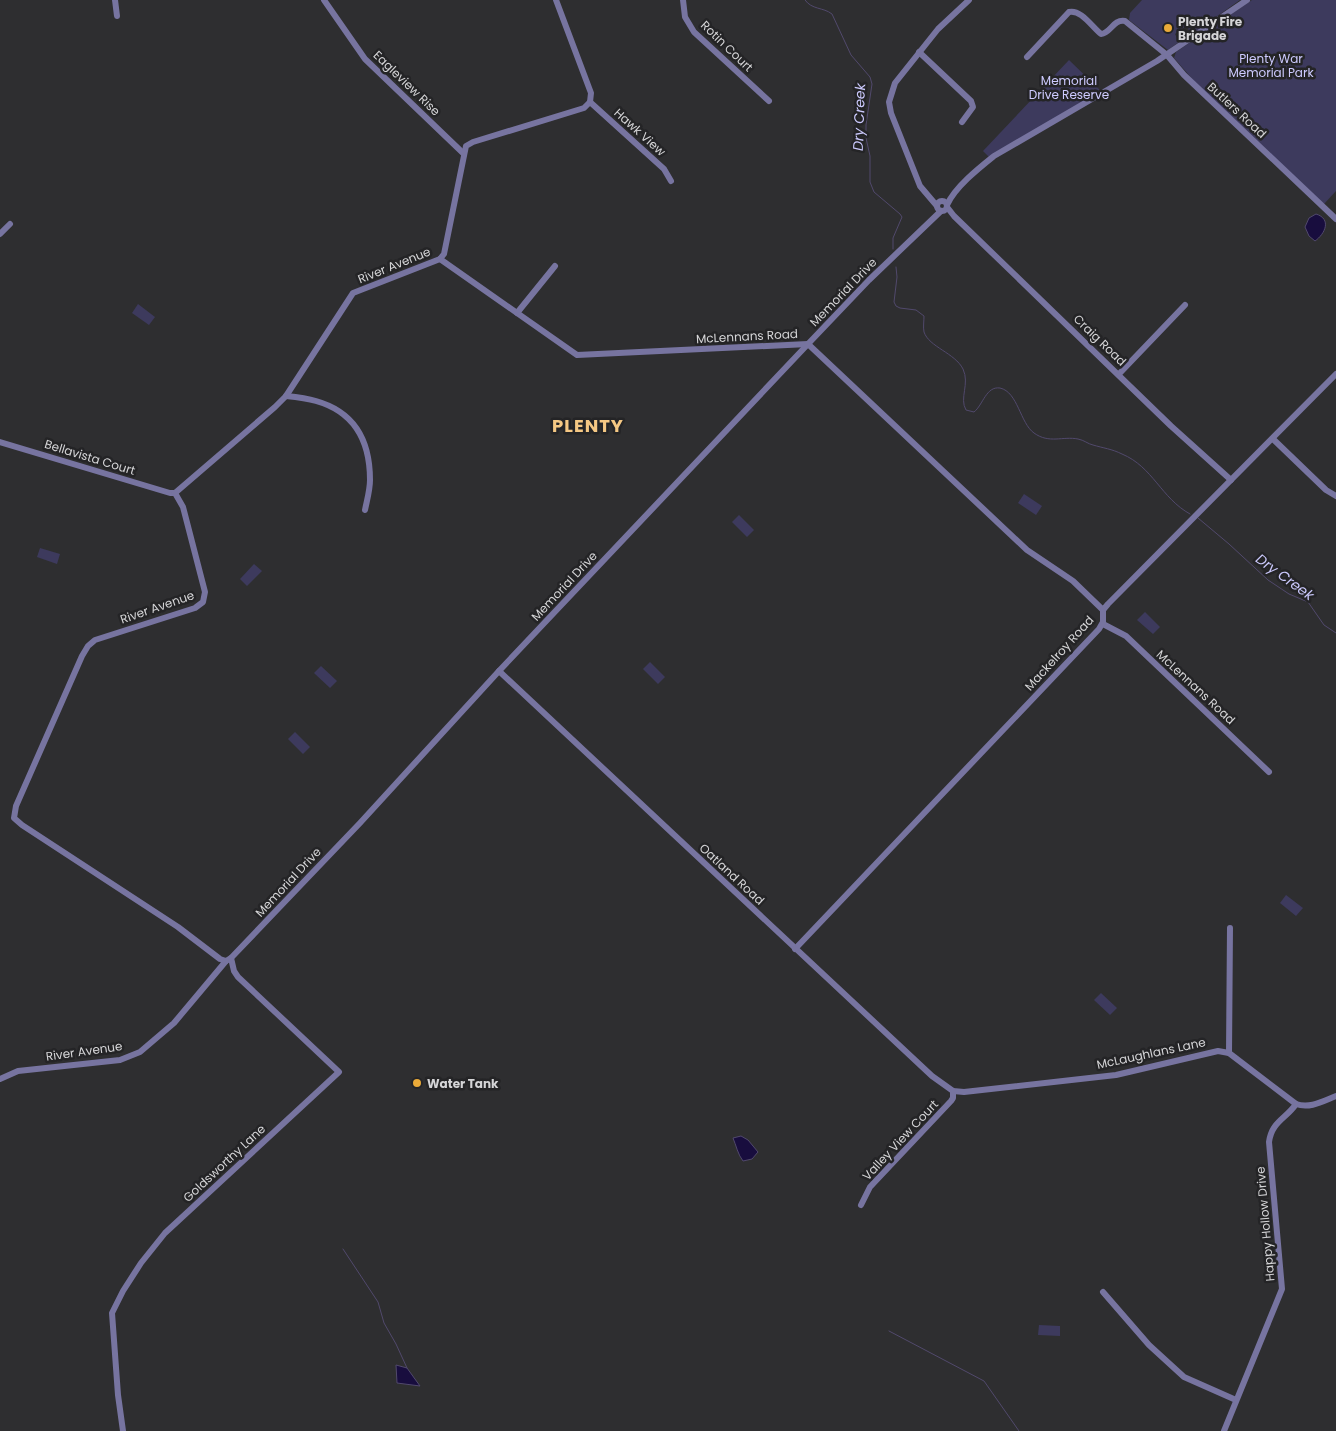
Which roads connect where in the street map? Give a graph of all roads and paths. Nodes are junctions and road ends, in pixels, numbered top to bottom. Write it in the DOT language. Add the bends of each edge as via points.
graph roads {
  1 [pos="115,0"];
  2 [pos="324,0"];
  3 [pos="556,0"];
  4 [pos="682,0"];
  5 [pos="969,0"];
  6 [pos="1247,0"];
  7 [pos="117,16"];
  8 [pos="920,52"];
  9 [pos="1167,55"];
  10 [pos="1027,57"];
  11 [pos="590,102"];
  12 [pos="769,102"];
  13 [pos="962,122"];
  14 [pos="464,153"];
  15 [pos="671,181"];
  16 [pos="942,206"];
  17 [pos="1336,219"];
  18 [pos="10,224"];
  19 [pos="0,234"];
  20 [pos="440,259"];
  21 [pos="555,266"];
  22 [pos="1186,305"];
  23 [pos="517,313"];
  24 [pos="808,344"];
  25 [pos="1119,374"];
  26 [pos="1336,374"];
  27 [pos="286,396"];
  28 [pos="1272,439"];
  29 [pos="0,442"];
  30 [pos="1231,480"];
  31 [pos="174,493"];
  32 [pos="1336,496"];
  33 [pos="365,510"];
  34 [pos="1103,610"];
  35 [pos="1103,624"];
  36 [pos="498,671"];
  37 [pos="1269,772"];
  38 [pos="1230,928"];
  39 [pos="795,949"];
  40 [pos="229,960"];
  41 [pos="1228,1053"];
  42 [pos="0,1078"];
  43 [pos="953,1091"];
  44 [pos="1336,1096"];
  45 [pos="1296,1104"];
  46 [pos="861,1205"];
  47 [pos="1103,1292"];
  48 [pos="1236,1400"];
  49 [pos="123,1431"];
  50 [pos="1224,1431"];
  1 -- 7 [label="street"];
  2 -- 14 [label="street, Eagleview Rise" via="365,59"];
  3 -- 11 [label="street" via="591,94"];
  4 -- 12 [label="street, Rotin Court" via="685,18 694,32"];
  5 -- 8 [label="street"];
  6 -- 9 [label="street, Memorial Drive"];
  8 -- 13 [label="street" via="971,101 973,107"];
  8 -- 16 [label="street, Craig Road" via="894,83 889,102 918,182"];
  9 -- 10 [label="street, Butlers Road" via="1122,20 1103,34 1072,11"];
  9 -- 16 [label="street, Memorial Drive" via="994,156"];
  9 -- 17 [label="street, Butlers Road" via="1184,75"];
  11 -- 14 [label="street" via="584,108 473,142 466,146"];
  11 -- 15 [label="street, Hawk View" via="664,170"];
  14 -- 20 [label="street, River Avenue" via="444,254"];
  16 -- 24 [label="street, Memorial Drive"];
  16 -- 25 [label="street, Craig Road"];
  18 -- 19 [label="street"];
  20 -- 23 [label="street, McLennans Road"];
  20 -- 27 [label="street, River Avenue" via="353,294"];
  21 -- 23 [label="street"];
  22 -- 25 [label="street"];
  23 -- 24 [label="street, McLennans Road" via="577,355"];
  24 -- 34 [label="street, McLennans Road" via="1027,550 1073,582"];
  24 -- 36 [label="street, Memorial Drive"];
  25 -- 30 [label="street, Craig Road"];
  26 -- 28 [label="street, Mackelroy Road"];
  27 -- 31 [label="street, River Avenue"];
  27 -- 33 [label="street" via="332,407 355,426 364,439 368,457 370,482"];
  28 -- 30 [label="street, Mackelroy Road"];
  28 -- 32 [label="street"];
  29 -- 31 [label="street, Bellavista Court"];
  30 -- 34 [label="street, Mackelroy Road"];
  31 -- 40 [label="street, River Avenue" via="183,507 204,592 203,602 195,608 95,640 88,646 16,806 14,818 178,927 216,957"];
  34 -- 35 [label="street, Mackelroy Road"];
  35 -- 37 [label="street, McLennans Road" via="1126,636"];
  35 -- 39 [label="street, Mackelroy Road"];
  36 -- 39 [label="street, Oatland Road"];
  36 -- 40 [label="street, Memorial Drive"];
  38 -- 41 [label="street"];
  39 -- 43 [label="street, Oatland Road" via="932,1076"];
  40 -- 42 [label="street, River Avenue" via="174,1023 140,1052 120,1060 18,1071"];
  40 -- 49 [label="street, Goldsworthy Lane" via="238,977 339,1072 165,1232 123,1291 112,1313"];
  41 -- 43 [label="street, McLaughlans Lane" via="1212,1052 1116,1075"];
  41 -- 45 [label="street"];
  43 -- 46 [label="street, Valley View Court" via="951,1101 870,1187"];
  44 -- 45 [label="street" via="1316,1104"];
  45 -- 48 [label="street, Happy Hollow Drive" via="1273,1127 1269,1142 1282,1289"];
  47 -- 48 [label="street" via="1149,1345 1184,1377"];
  48 -- 50 [label="street, Happy Hollow Drive"];
}
